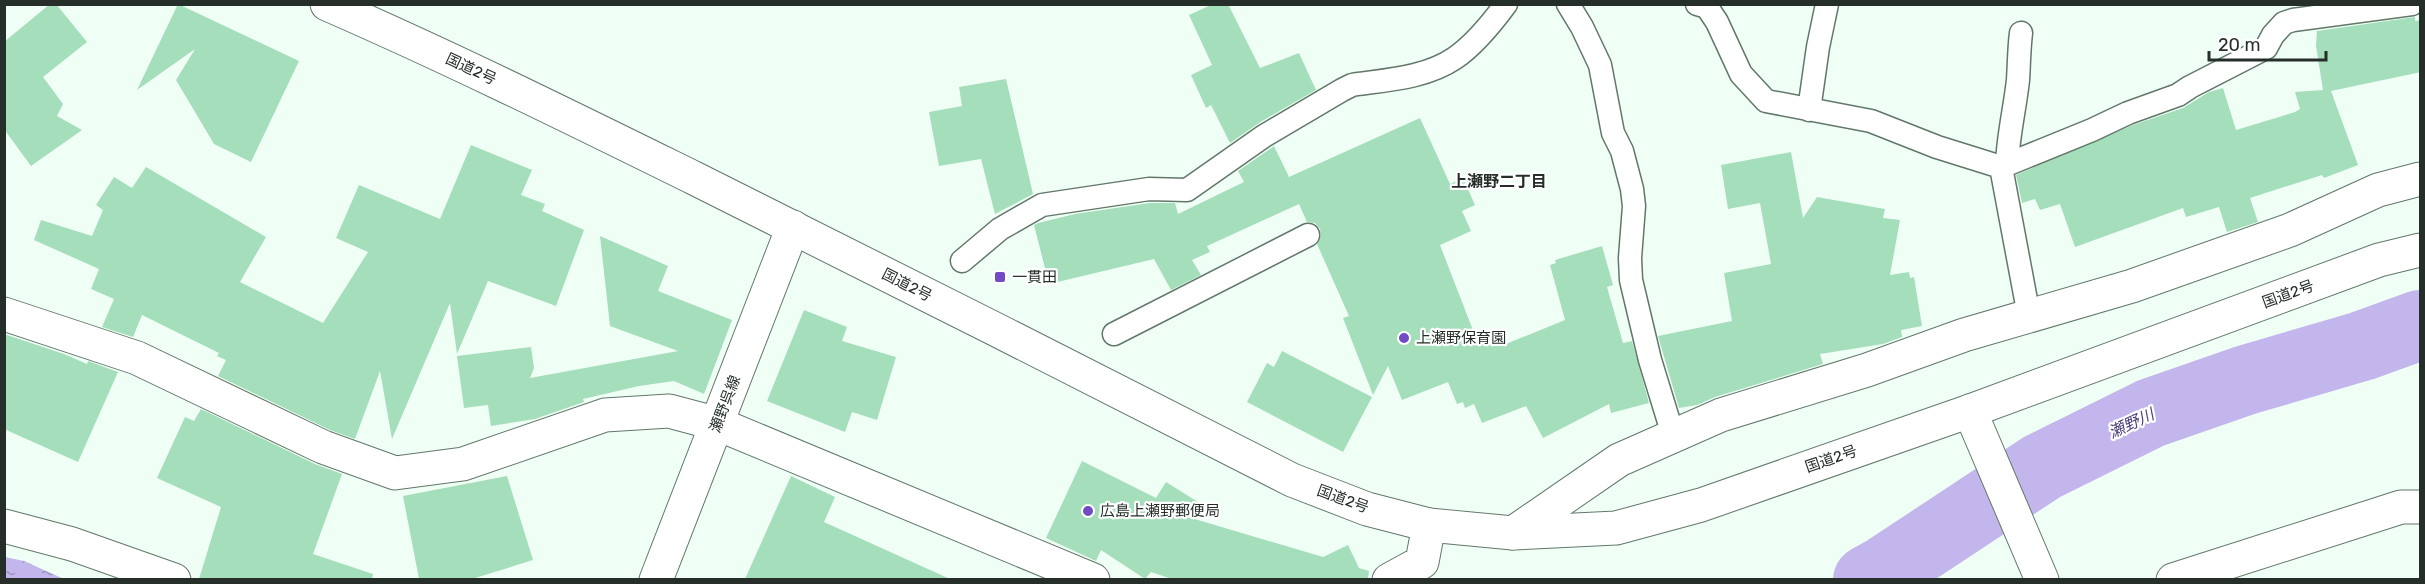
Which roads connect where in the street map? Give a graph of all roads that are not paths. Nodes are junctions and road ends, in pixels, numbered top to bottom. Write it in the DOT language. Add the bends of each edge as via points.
graph roads {
  1 [pos="327,4"];
  2 [pos="1506,4"];
  3 [pos="1568,4"];
  4 [pos="1827,4"];
  5 [pos="2412,4"];
  6 [pos="1705,5"];
  7 [pos="2021,33"];
  8 [pos="1809,110"];
  9 [pos="2004,166"];
  10 [pos="2421,179"];
  11 [pos="793,227"];
  12 [pos="1308,235"];
  13 [pos="2421,250"];
  14 [pos="962,261"];
  15 [pos="4,314"];
  16 [pos="2029,316"];
  17 [pos="1114,334"];
  18 [pos="1970,411"];
  19 [pos="718,424"];
  20 [pos="1673,435"];
  21 [pos="2421,507"];
  22 [pos="1429,525"];
  23 [pos="4,526"];
  24 [pos="1513,533"];
  25 [pos="174,579"];
  26 [pos="656,579"];
  27 [pos="1093,579"];
  28 [pos="1389,579"];
  29 [pos="2042,579"];
  30 [pos="2174,579"];
  1 -- 11 [label="main road, 国道2号" via="469,68"];
  2 -- 14 [label="lane" via="1455,58 1432,69 1352,85 1264,136 1187,190 1149,189 1042,205 1000,229"];
  3 -- 20 [label="lane" via="1600,65 1613,133 1632,189 1631,279"];
  4 -- 8 [label="lane"];
  5 -- 9 [label="lane" via="2284,23 2266,48 2178,95"];
  6 -- 8 [label="lane" via="1741,74 1761,97"];
  7 -- 9 [label="lane"];
  8 -- 9 [label="lane" via="1872,121 1937,147"];
  9 -- 16 [label="lane"];
  10 -- 16 [label="main road" via="2378,190 2290,230 2132,286"];
  11 -- 19 [label="main road, 瀬野呉線"];
  11 -- 22 [label="main road, 国道2号" via="1292,480 1367,509"];
  12 -- 17 [label="lane"];
  13 -- 18 [label="main road, 国道2号" via="2379,260"];
  15 -- 19 [label="main road" via="137,358 323,447 395,473 463,464 605,415 669,411"];
  16 -- 20 [label="main road" via="1721,415"];
  18 -- 24 [label="main road, 国道2号" via="1701,505 1616,528"];
  18 -- 29 [label="main road"];
  19 -- 26 [label="main road, 瀬野呉線"];
  19 -- 27 [label="main road"];
  20 -- 24 [label="main road" via="1619,460"];
  21 -- 30 [label="main road" via="2401,507"];
  22 -- 24 [label="main road, 国道2号"];
  22 -- 28 [label="main road" via="1422,562"];
  23 -- 25 [label="main road" via="72,544"];
}
